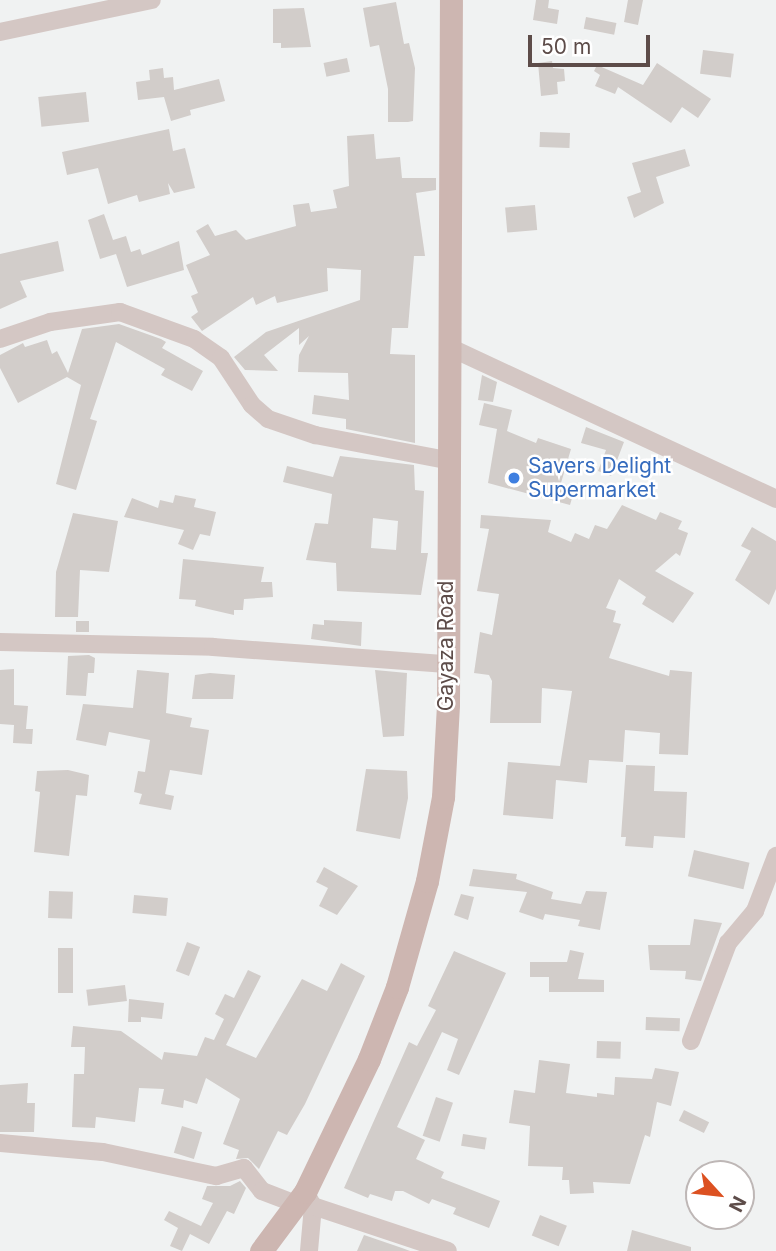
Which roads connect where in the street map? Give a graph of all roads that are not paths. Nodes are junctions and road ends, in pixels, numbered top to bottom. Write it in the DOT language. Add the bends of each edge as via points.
graph roads {
  1 [pos="152,0"];
  2 [pos="451,0"];
  3 [pos="0,32"];
  4 [pos="0,339"];
  5 [pos="449,347"];
  6 [pos="446,460"];
  7 [pos="776,499"];
  8 [pos="0,642"];
  9 [pos="446,664"];
  10 [pos="776,856"];
  11 [pos="691,1041"];
  12 [pos="0,1143"];
  13 [pos="305,1201"];
  14 [pos="261,1251"];
  15 [pos="309,1251"];
  16 [pos="448,1251"];
  1 -- 3 [label="street"];
  2 -- 5 [label="main road, Gayaza Road"];
  4 -- 6 [label="street" via="50,322 120,312 194,338 220,358 252,405 268,419 315,435"];
  5 -- 6 [label="main road, Gayaza Road"];
  5 -- 7 [label="street"];
  6 -- 9 [label="main road, Gayaza Road"];
  8 -- 9 [label="street" via="213,647"];
  9 -- 13 [label="main road, Gayaza Road" via="443,797 427,881 397,987"];
  10 -- 11 [label="street" via="755,911 728,943"];
  12 -- 13 [label="street" via="103,1152 216,1176 244,1168 262,1191"];
  13 -- 14 [label="main road, Gayaza Road"];
  13 -- 15 [label="street"];
  13 -- 16 [label="street"];
}
